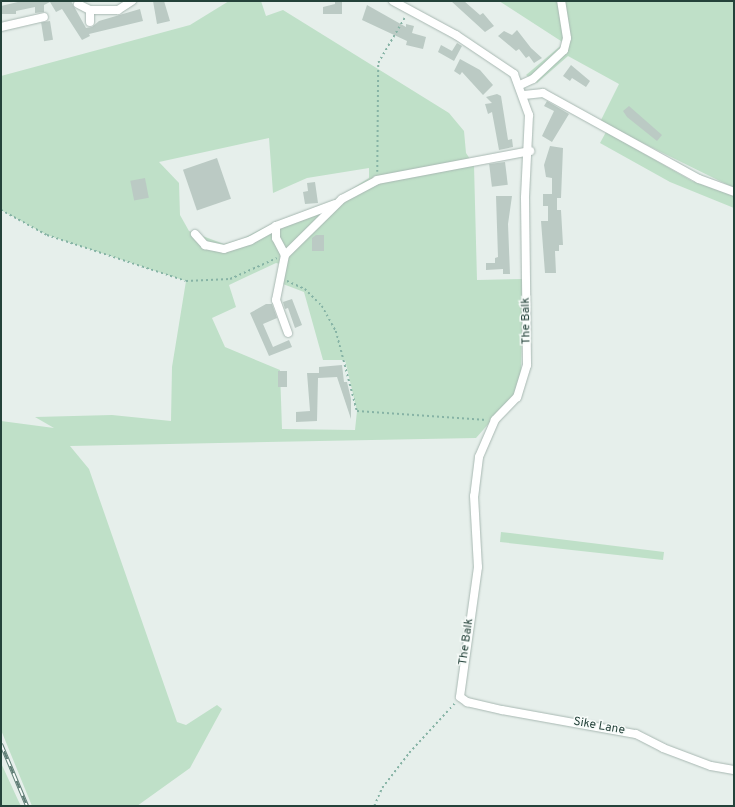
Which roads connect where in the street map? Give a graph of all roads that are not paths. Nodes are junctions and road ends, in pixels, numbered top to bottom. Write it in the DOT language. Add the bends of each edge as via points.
graph roads {
  1 [pos="132,1"];
  2 [pos="394,1"];
  3 [pos="561,1"];
  4 [pos="78,4"];
  5 [pos="90,10"];
  6 [pos="44,17"];
  7 [pos="90,22"];
  8 [pos="1,27"];
  9 [pos="520,85"];
  10 [pos="524,95"];
  11 [pos="530,151"];
  12 [pos="734,192"];
  13 [pos="337,204"];
  14 [pos="276,226"];
  15 [pos="194,234"];
  16 [pos="285,255"];
  17 [pos="288,333"];
  18 [pos="460,697"];
  19 [pos="734,770"];
  1 -- 5 [label="street" via="118,10"];
  2 -- 9 [label="street, The Balk" via="508,70"];
  3 -- 9 [label="street" via="567,38 564,50 533,79"];
  4 -- 5 [label="street"];
  5 -- 7 [label="street"];
  6 -- 8 [label="street" via="17,26"];
  9 -- 10 [label="street, The Balk"];
  10 -- 11 [label="street, The Balk" via="529,115"];
  10 -- 12 [label="street" via="543,93 699,179"];
  11 -- 13 [label="street" via="377,180"];
  11 -- 18 [label="street, The Balk" via="525,198 525,377 517,397 495,420 479,457 475,483 478,566"];
  13 -- 14 [label="street"];
  13 -- 16 [label="street"];
  14 -- 15 [label="street" via="244,243 224,249 205,245"];
  14 -- 16 [label="street" via="276,238"];
  16 -- 17 [label="street" via="276,304"];
  18 -- 19 [label="street, Sike Lane" via="467,702 502,710 636,734 683,756"];
}
